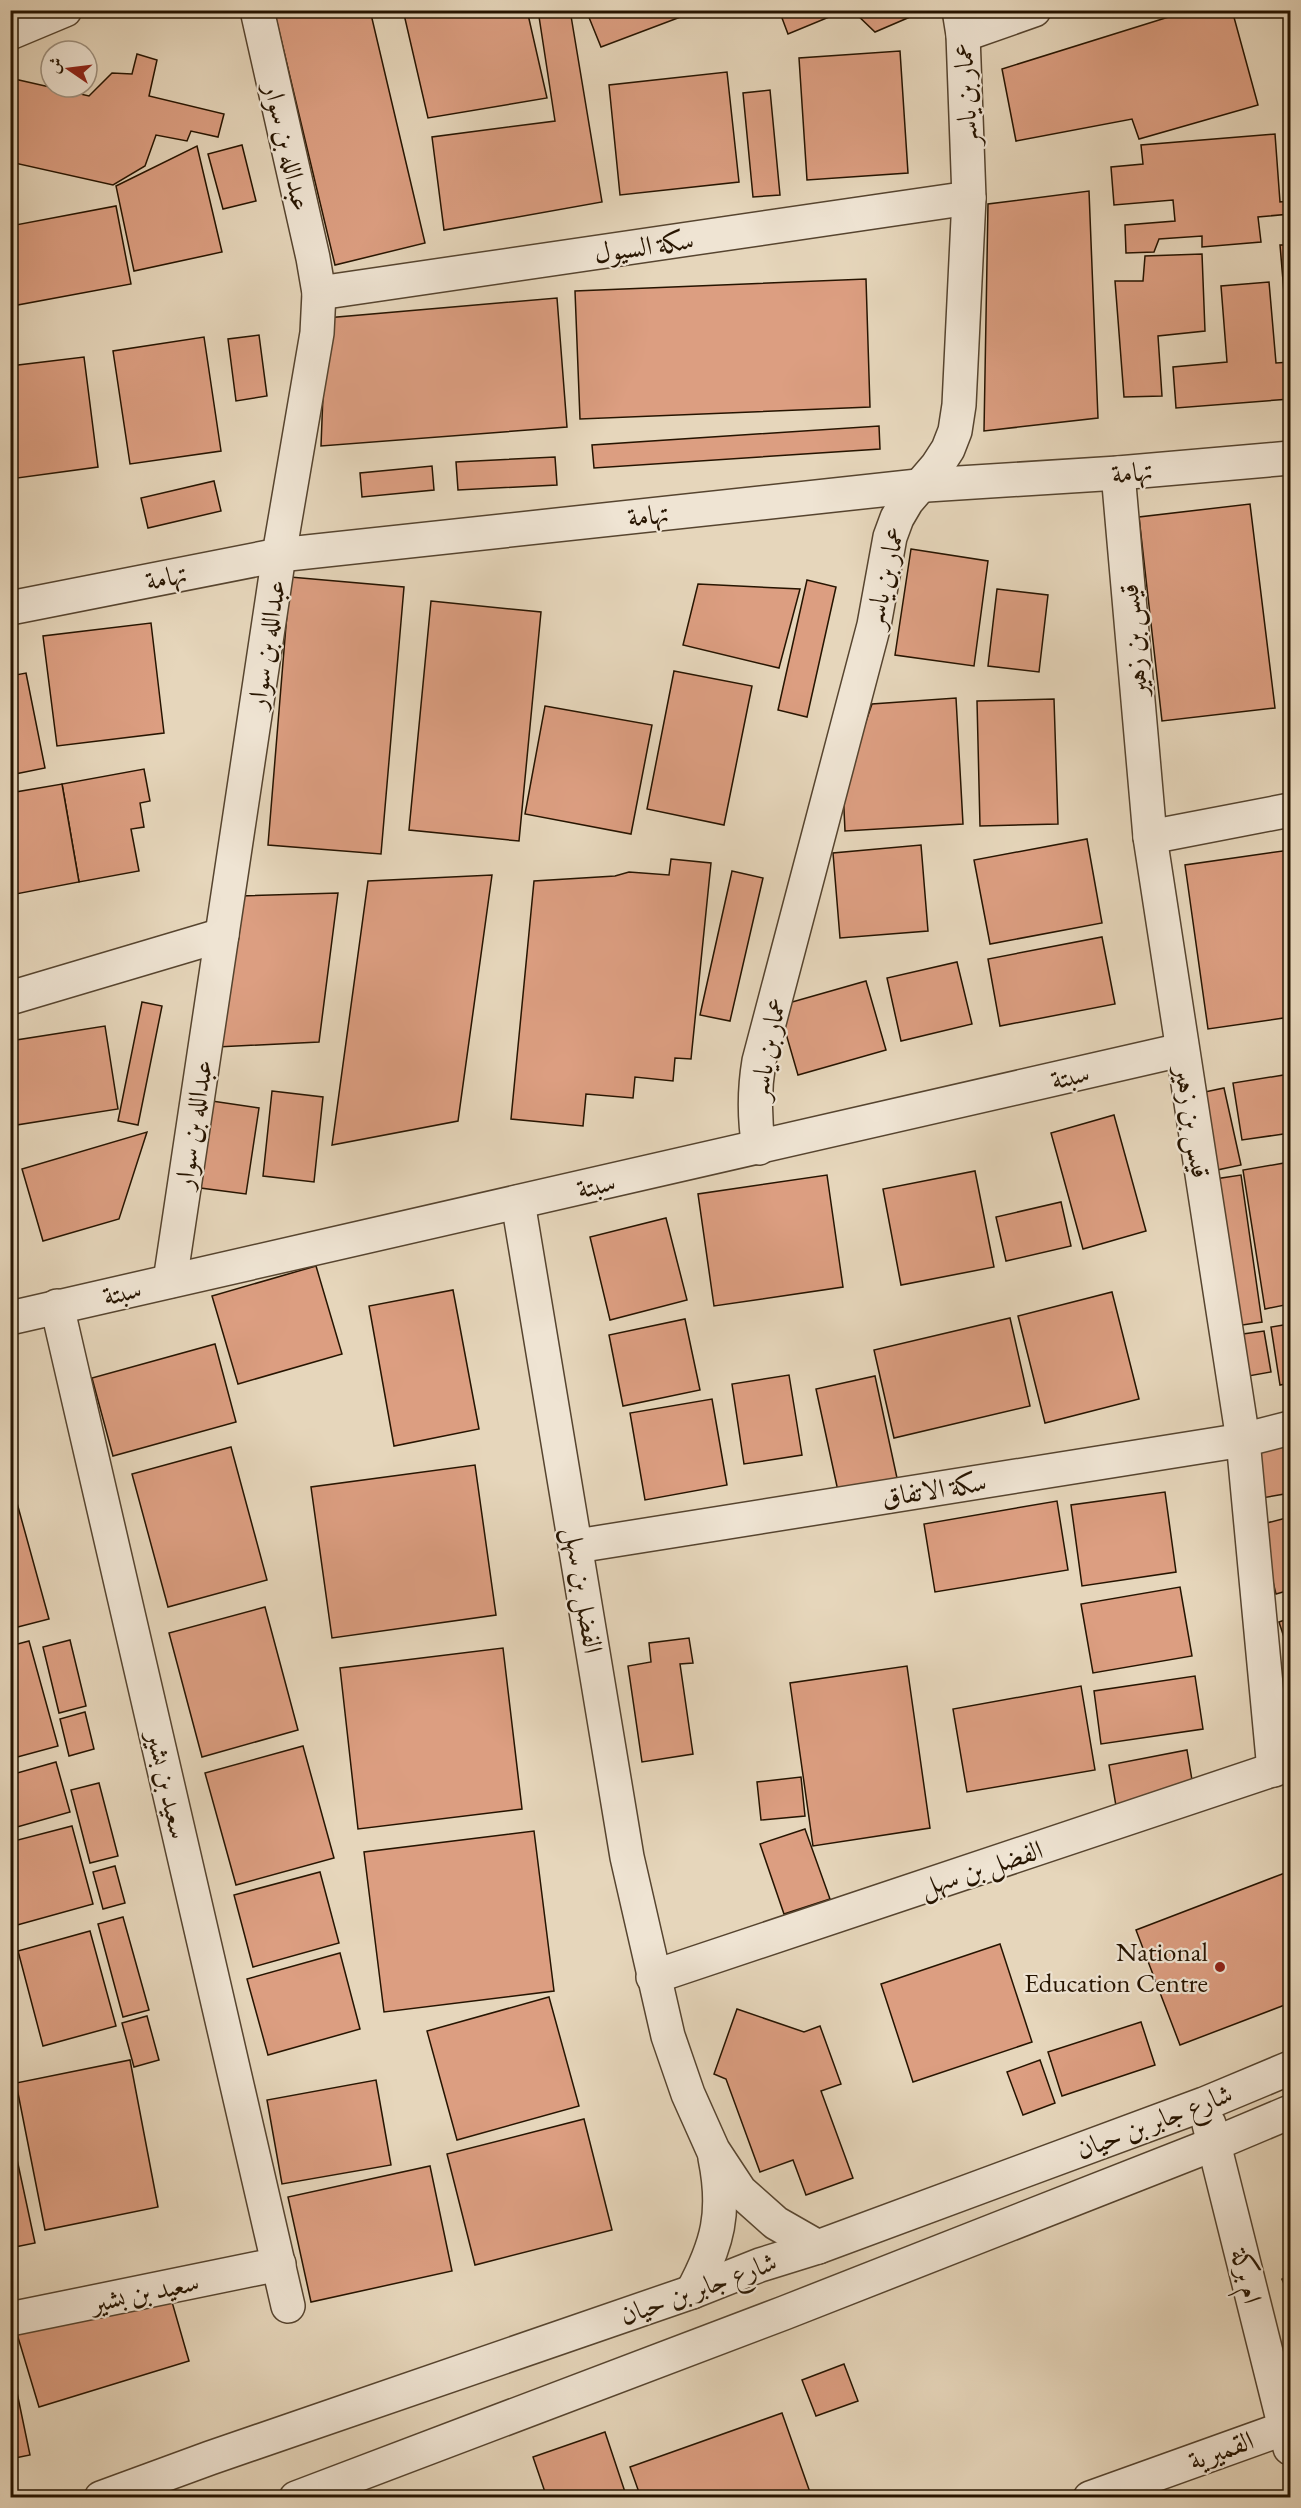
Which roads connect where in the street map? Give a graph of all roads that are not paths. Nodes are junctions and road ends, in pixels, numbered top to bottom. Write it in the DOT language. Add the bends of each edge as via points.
graph roads {
  1 [pos="65,10"];
  2 [pos="257,10"];
  3 [pos="1034,10"];
  4 [pos="961,23"];
  5 [pos="10,33"];
  6 [pos="969,198"];
  7 [pos="319,293"];
  8 [pos="1290,458"];
  9 [pos="1118,473"];
  10 [pos="919,486"];
  11 [pos="279,555"];
  12 [pos="10,608"];
  13 [pos="1290,810"];
  14 [pos="1150,837"];
  15 [pos="222,935"];
  16 [pos="10,998"];
  17 [pos="1181,1050"];
  18 [pos="759,1148"];
  19 [pos="518,1202"];
  20 [pos="170,1281"];
  21 [pos="57,1306"];
  22 [pos="10,1317"];
  23 [pos="1290,1428"];
  24 [pos="1243,1440"];
  25 [pos="577,1546"];
  26 [pos="1282,1767"];
  27 [pos="653,1977"];
  28 [pos="1290,2068"];
  29 [pos="1204,2104"];
  30 [pos="1290,2112"];
  31 [pos="1214,2144"];
  32 [pos="713,2150"];
  33 [pos="818,2247"];
  34 [pos="279,2264"];
  35 [pos="692,2292"];
  36 [pos="288,2306"];
  37 [pos="10,2319"];
  38 [pos="1288,2438"];
  39 [pos="167,2486"];
  40 [pos="113,2495"];
  41 [pos="305,2496"];
  42 [pos="1090,2498"];
  1 -- 5 [label="street"];
  2 -- 7 [label="street, عبدالله بن سوار"];
  3 -- 4 [label="street"];
  4 -- 6 [label="street, عمار بن ياسر"];
  6 -- 7 [label="street, سكة السيول"];
  6 -- 10 [label="street, عمار بن ياسر" via="955,432 937,466"];
  7 -- 11 [label="street, عبدالله بن سوار" via="317,333"];
  8 -- 9 [label="street, تهامة"];
  9 -- 10 [label="street, تهامة"];
  9 -- 14 [label="street, قيس بن زهير"];
  10 -- 11 [label="street, تهامة"];
  10 -- 18 [label="street, عمار بن ياسر" via="897,518 890,537 874,625 759,1061 754,1119"];
  11 -- 12 [label="street, تهامة"];
  11 -- 15 [label="street, عبدالله بن سوار"];
  13 -- 14 [label="street"];
  14 -- 17 [label="street, قيس بن زهير"];
  15 -- 16 [label="street"];
  15 -- 20 [label="street, عبدالله بن سوار"];
  17 -- 18 [label="street, سبتة"];
  17 -- 24 [label="street, قيس بن زهير"];
  18 -- 19 [label="street, سبتة"];
  19 -- 20 [label="street, سبتة"];
  19 -- 25 [label="street, الفضل بن سهل"];
  20 -- 21 [label="street, سبتة"];
  21 -- 22 [label="street, سبتة"];
  21 -- 34 [label="street, سعيد بن بشير"];
  23 -- 24 [label="street, سكة الاتفاق"];
  24 -- 25 [label="street, سكة الاتفاق"];
  24 -- 26 [label="street, قيس بن زهير"];
  25 -- 27 [label="street, الفضل بن سهل" via="627,1857"];
  26 -- 27 [label="street, الفضل بن سهل"];
  27 -- 32 [label="street, الفضل بن سهل" via="668,2037"];
  28 -- 29 [label="street, شارع جابر بن حيان"];
  29 -- 31 [label="street, ام بركة"];
  29 -- 33 [label="street, شارع جابر بن حيان"];
  30 -- 31 [label="street, شارع جابر بن حيان"];
  31 -- 38 [label="street, ام بركة"];
  31 -- 41 [label="street, شارع جابر بن حيان"];
  32 -- 33 [label="street, الفضل بن سهل" via="740,2191 776,2223"];
  32 -- 35 [label="street, الفضل بن سهل" via="721,2186 719,2223 709,2259"];
  33 -- 35 [label="street, شارع جابر بن حيان"];
  34 -- 36 [label="street, سعيد بن بشير"];
  34 -- 37 [label="street, سعيد بن بشير"];
  35 -- 39 [label="street, شارع جابر بن حيان"];
  38 -- 42 [label="street, القميرية"];
  39 -- 40 [label="street, شارع جابر بن حيان"];
}
